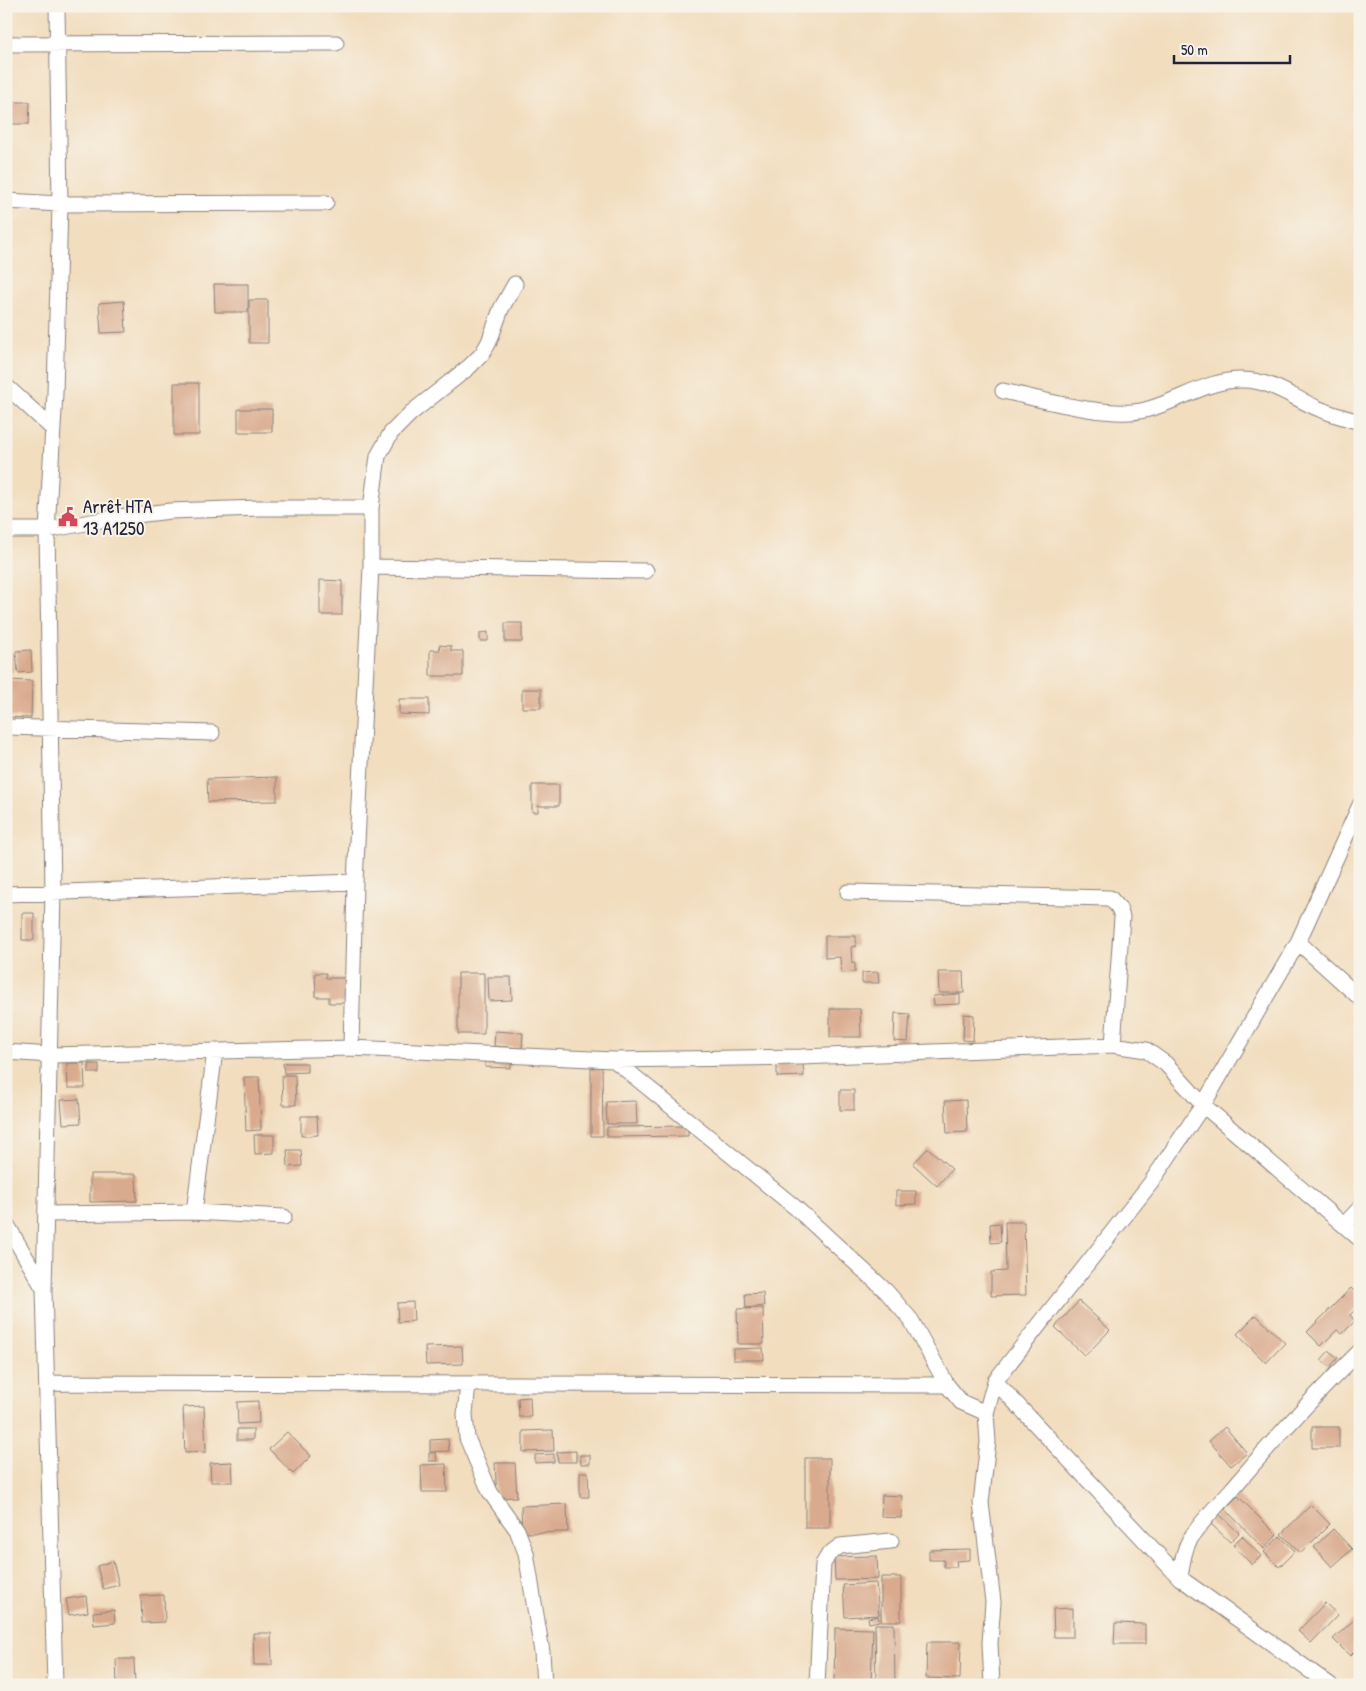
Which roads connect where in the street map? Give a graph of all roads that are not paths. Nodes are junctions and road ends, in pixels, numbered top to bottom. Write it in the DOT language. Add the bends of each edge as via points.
graph roads {
  1 [pos="57,6"];
  2 [pos="336,43"];
  3 [pos="6,44"];
  4 [pos="56,44"];
  5 [pos="6,202"];
  6 [pos="326,203"];
  7 [pos="60,204"];
  8 [pos="515,284"];
  9 [pos="6,386"];
  10 [pos="1003,391"];
  11 [pos="1360,422"];
  12 [pos="53,429"];
  13 [pos="371,508"];
  14 [pos="6,530"];
  15 [pos="47,530"];
  16 [pos="372,567"];
  17 [pos="646,571"];
  18 [pos="6,727"];
  19 [pos="50,728"];
  20 [pos="212,733"];
  21 [pos="1360,805"];
  22 [pos="355,882"];
  23 [pos="53,892"];
  24 [pos="848,892"];
  25 [pos="6,894"];
  26 [pos="1298,942"];
  27 [pos="1360,998"];
  28 [pos="1113,1045"];
  29 [pos="351,1048"];
  30 [pos="6,1052"];
  31 [pos="215,1052"];
  32 [pos="51,1055"];
  33 [pos="614,1060"];
  34 [pos="1203,1105"];
  35 [pos="1360,1208"];
  36 [pos="194,1212"];
  37 [pos="46,1214"];
  38 [pos="284,1217"];
  39 [pos="7,1224"];
  40 [pos="1344,1225"];
  41 [pos="1360,1239"];
  42 [pos="44,1290"];
  43 [pos="1360,1351"];
  44 [pos="995,1381"];
  45 [pos="48,1382"];
  46 [pos="468,1384"];
  47 [pos="947,1385"];
  48 [pos="986,1413"];
  49 [pos="891,1541"];
  50 [pos="1180,1578"];
  51 [pos="55,1685"];
  52 [pos="544,1685"];
  53 [pos="817,1685"];
  54 [pos="992,1685"];
  55 [pos="1330,1685"];
  1 -- 4 [label="street"];
  2 -- 4 [label="street"];
  3 -- 4 [label="street"];
  4 -- 7 [label="street"];
  5 -- 7 [label="street"];
  6 -- 7 [label="street"];
  7 -- 12 [label="street"];
  8 -- 13 [label="street" via="500,309 490,342 482,354 391,433 378,456"];
  9 -- 12 [label="street"];
  10 -- 11 [label="street" via="1112,412 1144,411 1213,384 1243,380 1271,384 1316,407"];
  12 -- 15 [label="street"];
  13 -- 15 [label="street" via="170,511"];
  13 -- 16 [label="street"];
  14 -- 15 [label="street"];
  15 -- 19 [label="street"];
  16 -- 17 [label="street"];
  16 -- 22 [label="street"];
  18 -- 19 [label="street"];
  19 -- 20 [label="street"];
  19 -- 23 [label="street"];
  21 -- 26 [label="street"];
  22 -- 23 [label="street"];
  22 -- 29 [label="street"];
  23 -- 25 [label="street"];
  23 -- 32 [label="street"];
  24 -- 28 [label="street" via="1110,898 1122,917"];
  26 -- 27 [label="street"];
  26 -- 34 [label="street"];
  28 -- 33 [label="street" via="801,1057"];
  28 -- 34 [label="street" via="1146,1050 1166,1064"];
  29 -- 31 [label="street"];
  29 -- 33 [label="street"];
  30 -- 32 [label="street"];
  31 -- 32 [label="street"];
  31 -- 36 [label="street"];
  32 -- 37 [label="street"];
  33 -- 47 [label="street" via="796,1208 886,1291 911,1320"];
  34 -- 40 [label="street"];
  34 -- 44 [label="street" via="1150,1184"];
  35 -- 40 [label="street"];
  36 -- 37 [label="street"];
  36 -- 38 [label="street"];
  37 -- 42 [label="street"];
  39 -- 42 [label="street"];
  40 -- 41 [label="street"];
  42 -- 45 [label="street"];
  43 -- 50 [label="street" via="1316,1394 1201,1525 1189,1541"];
  44 -- 48 [label="street"];
  44 -- 50 [label="street"];
  45 -- 46 [label="street"];
  45 -- 51 [label="street"];
  46 -- 47 [label="street"];
  46 -- 52 [label="street" via="466,1438 490,1492 517,1530 526,1553"];
  47 -- 48 [label="street" via="961,1402"];
  48 -- 54 [label="street" via="988,1442 981,1503 993,1602 990,1643"];
  49 -- 53 [label="street" via="840,1546 829,1554 823,1564"];
  50 -- 55 [label="street"];
}
